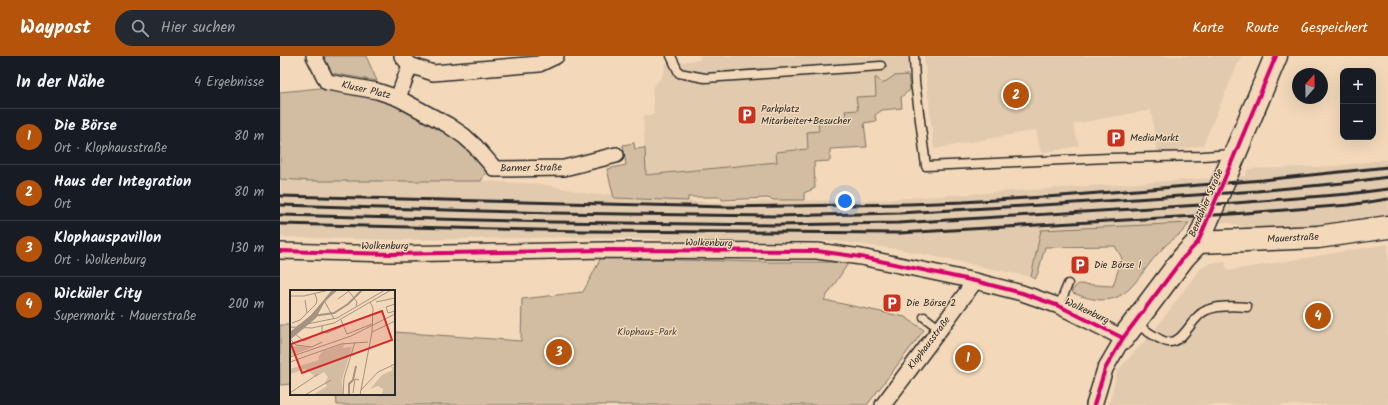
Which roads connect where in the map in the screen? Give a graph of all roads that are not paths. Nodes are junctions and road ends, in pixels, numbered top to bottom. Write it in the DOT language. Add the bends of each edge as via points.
graph roads {
  1 [pos="314,56"];
  2 [pos="556,56"];
  3 [pos="671,56"];
  4 [pos="914,56"];
  5 [pos="1276,56"];
  6 [pos="406,60"];
  7 [pos="881,66"];
  8 [pos="398,98"];
  9 [pos="1235,154"];
  10 [pos="616,155"];
  11 [pos="1388,227"];
  12 [pos="1198,242"];
  13 [pos="280,251"];
  14 [pos="975,281"];
  15 [pos="1068,284"];
  16 [pos="1059,306"];
  17 [pos="1247,307"];
  18 [pos="924,317"];
  19 [pos="940,329"];
  20 [pos="1129,330"];
  21 [pos="883,405"];
  22 [pos="1094,405"];
  1 -- 8 [label="street, Kluser Platz" via="327,82 377,91"];
  2 -- 6 [label="street" via="539,64 433,73"];
  3 -- 7 [label="lane" via="679,73 705,78"];
  4 -- 9 [label="lane" via="926,166"];
  5 -- 9 [label="street, Bendahler Straße"];
  6 -- 8 [label="street, Kluser Platz"];
  8 -- 10 [label="street, Barmer Straße" via="464,136 495,169 564,168"];
  9 -- 12 [label="street, Bendahler Straße"];
  11 -- 12 [label="street, Mauerstraße" via="1318,237"];
  12 -- 20 [label="street, Bendahler Straße"];
  13 -- 14 [label="street, Wolkenburg" via="391,254 606,250 817,252 861,257"];
  14 -- 16 [label="street, Wolkenburg"];
  14 -- 19 [label="street, Klophausstraße"];
  15 -- 16 [label="lane"];
  16 -- 20 [label="street, Wolkenburg"];
  17 -- 20 [label="lane" via="1207,310 1197,316 1183,335 1172,342"];
  18 -- 19 [label="lane"];
  19 -- 21 [label="street, Klophausstraße"];
  20 -- 22 [label="street, Bendahler Straße" via="1105,369"];
}
